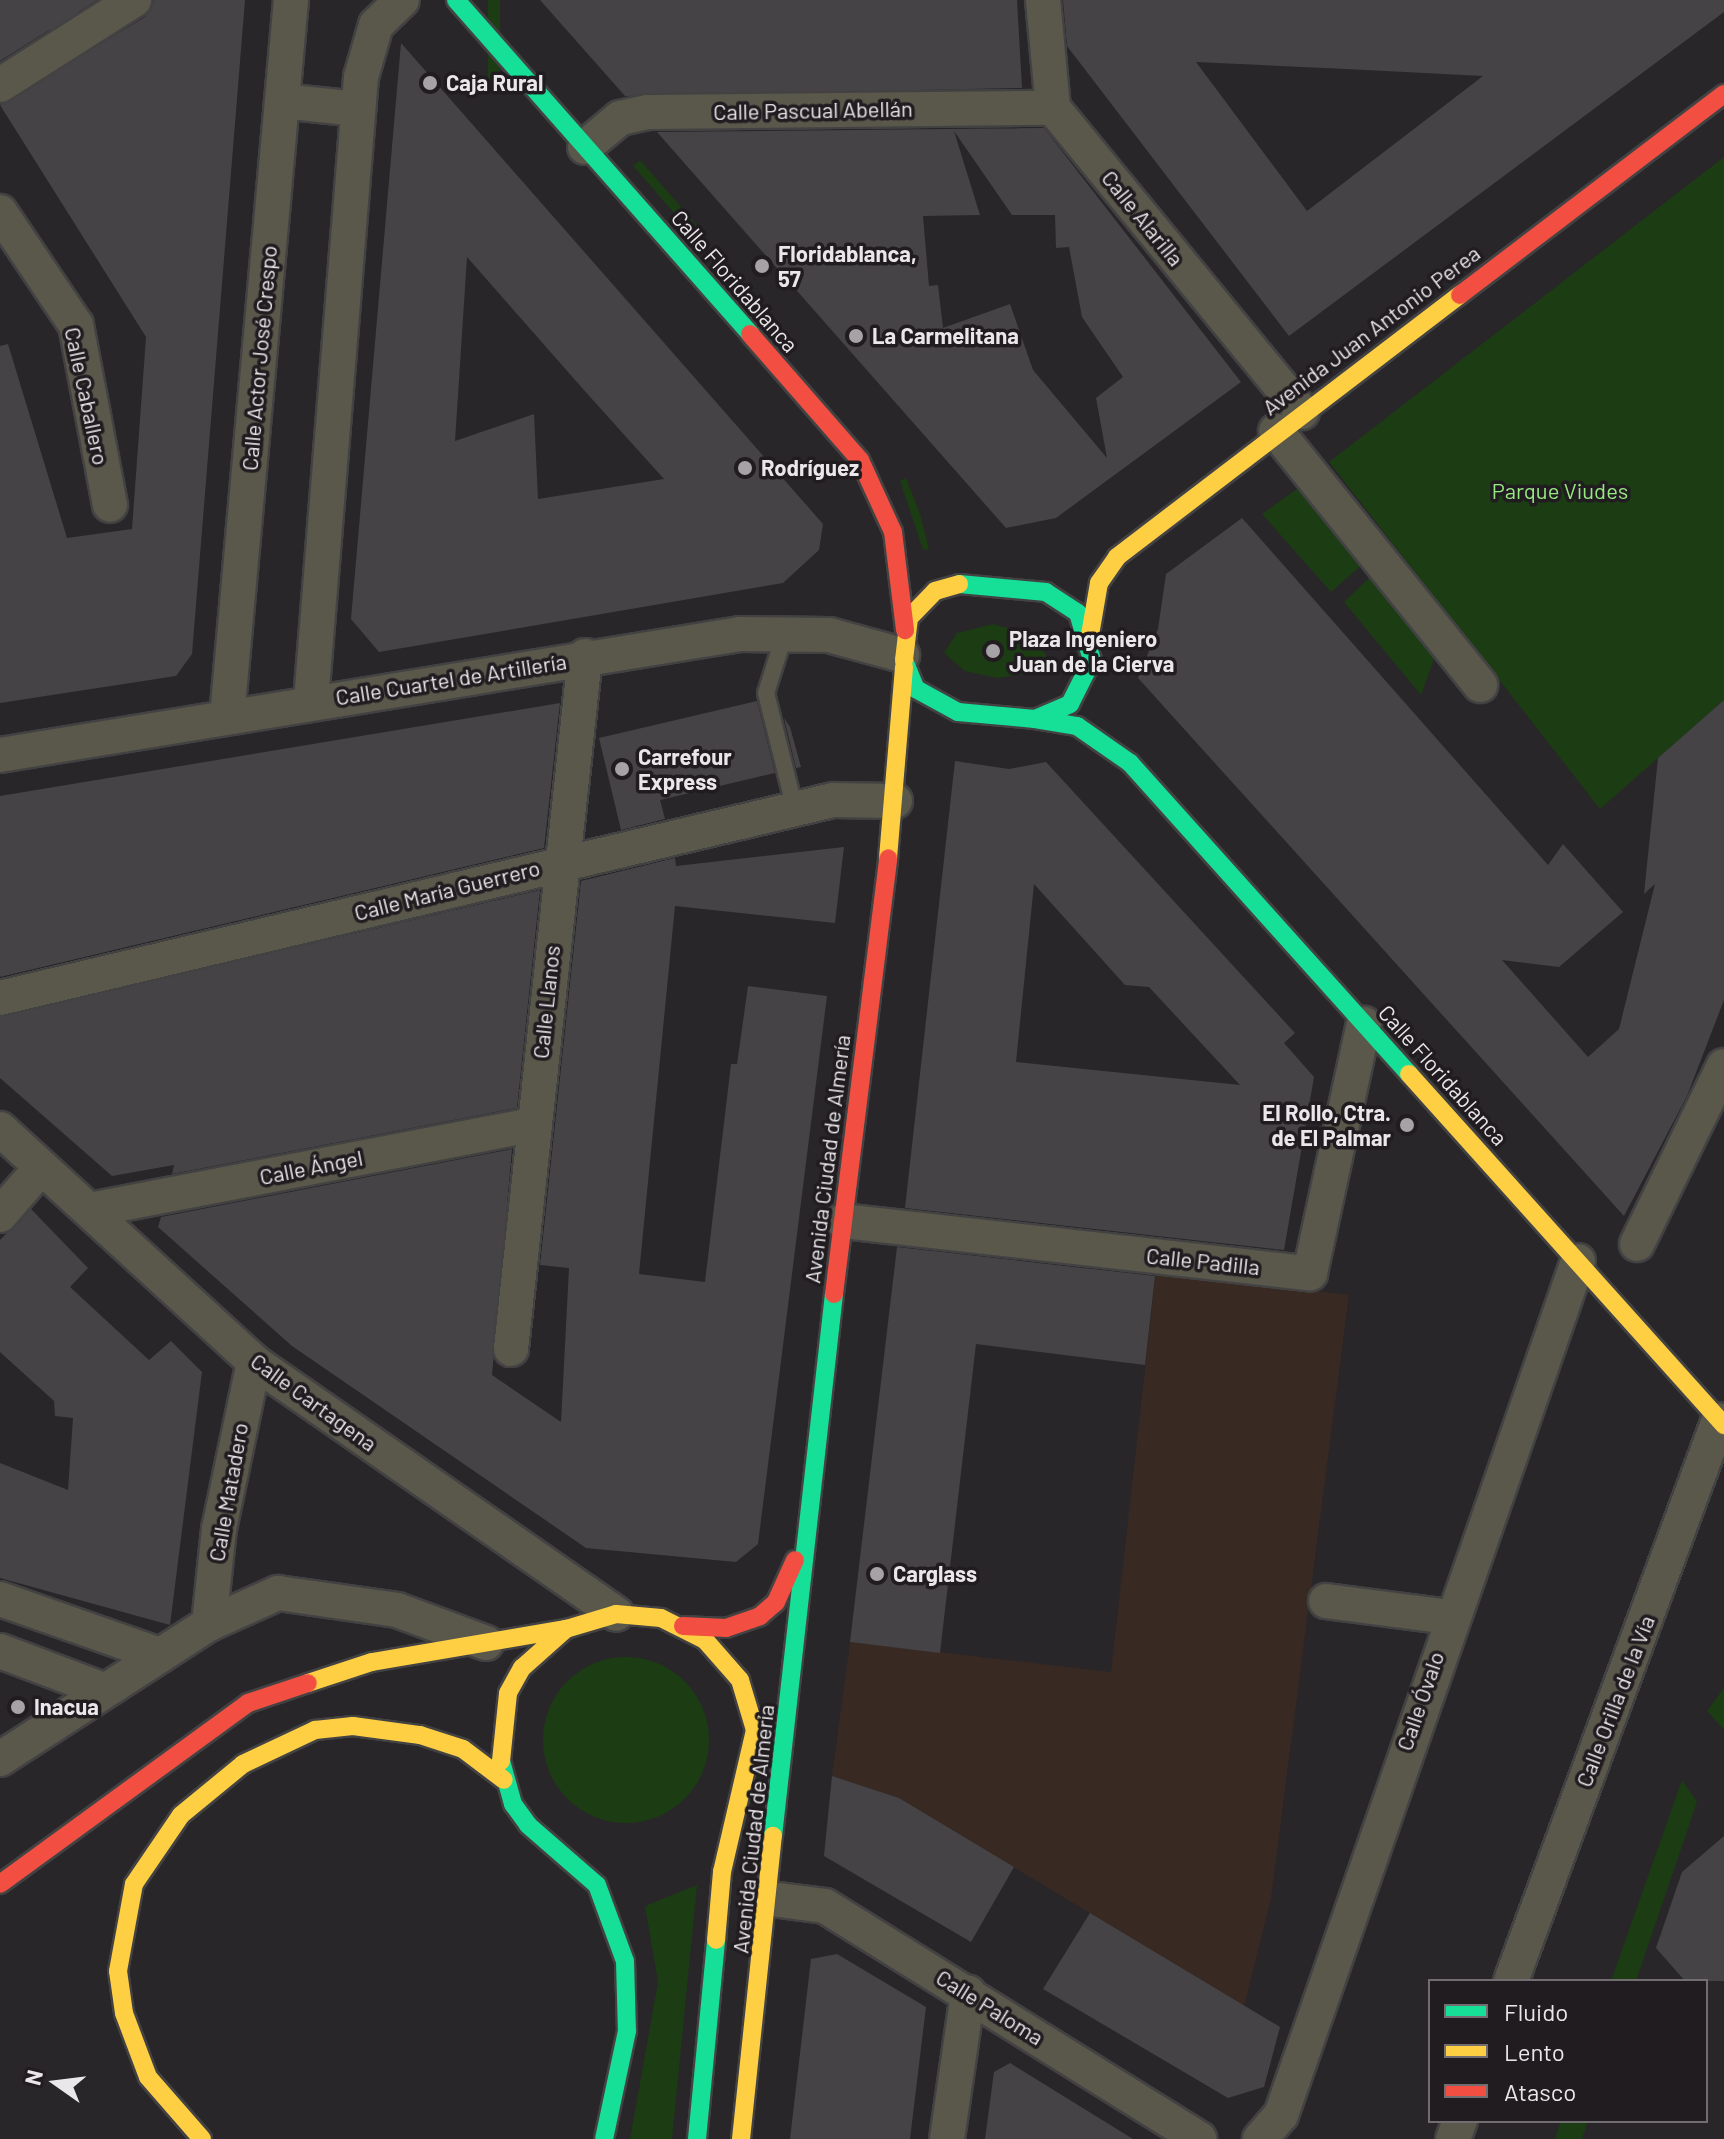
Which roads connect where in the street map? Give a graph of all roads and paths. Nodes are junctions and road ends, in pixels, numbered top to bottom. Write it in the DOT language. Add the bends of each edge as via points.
graph roads {
  1 [pos="134,0"];
  2 [pos="291,0"];
  3 [pos="402,0"];
  4 [pos="456,0"];
  5 [pos="1043,0"];
  6 [pos="0,85"];
  7 [pos="1724,94"];
  8 [pos="282,101"];
  9 [pos="1053,108"];
  10 [pos="358,109"];
  11 [pos="585,147"];
  12 [pos="0,212"];
  13 [pos="1289,422"];
  14 [pos="110,505"];
  15 [pos="785,632"];
  16 [pos="1090,635"];
  17 [pos="904,651"];
  18 [pos="585,656"];
  19 [pos="1091,667"];
  20 [pos="1480,685"];
  21 [pos="311,701"];
  22 [pos="947,710"];
  23 [pos="227,717"];
  24 [pos="1035,719"];
  25 [pos="0,755"];
  26 [pos="1130,763"];
  27 [pos="895,801"];
  28 [pos="795,809"];
  29 [pos="561,863"];
  30 [pos="0,998"];
  31 [pos="1364,1024"];
  32 [pos="1724,1066"];
  33 [pos="532,1125"];
  34 [pos="0,1129"];
  35 [pos="40,1169"];
  36 [pos="90,1210"];
  37 [pos="0,1215"];
  38 [pos="843,1221"];
  39 [pos="1637,1244"];
  40 [pos="1578,1261"];
  41 [pos="511,1349"];
  42 [pos="254,1362"];
  43 [pos="1722,1423"];
  44 [pos="806,1523"];
  45 [pos="0,1599"];
  46 [pos="1326,1601"];
  47 [pos="616,1614"];
  48 [pos="1449,1617"];
  49 [pos="209,1624"];
  50 [pos="683,1626"];
  51 [pos="566,1629"];
  52 [pos="487,1643"];
  53 [pos="0,1651"];
  54 [pos="160,1655"];
  55 [pos="104,1690"];
  56 [pos="0,1759"];
  57 [pos="504,1780"];
  58 [pos="0,1884"];
  59 [pos="771,1899"];
  60 [pos="1512,1979"];
  61 [pos="968,1993"];
  62 [pos="202,2139"];
  63 [pos="604,2139"];
  64 [pos="697,2139"];
  65 [pos="741,2139"];
  66 [pos="947,2139"];
  67 [pos="1199,2139"];
  68 [pos="1260,2139"];
  1 -- 6 [label="street" via="72,30"];
  2 -- 8 [label="street, Calle Actor José Crespo"];
  3 -- 10 [label="street" via="369,38"];
  4 -- 11 [label="main road, Calle Floridablanca"];
  5 -- 9 [label="street"];
  7 -- 13 [label="main road, Avenida Juan Antonio Perea"];
  8 -- 10 [label="street"];
  8 -- 23 [label="street, Calle Actor José Crespo"];
  9 -- 11 [label="street, Calle Pascual Abellán" via="648,112 620,118"];
  9 -- 13 [label="street, Calle Alarilla"];
  10 -- 21 [label="street"];
  11 -- 17 [label="main road, Calle Floridablanca" via="867,471 897,547"];
  12 -- 14 [label="street, Calle Caballero" via="76,325"];
  13 -- 16 [label="main road, Avenida Juan Antonio Perea" via="1109,565"];
  13 -- 20 [label="street, Calle Alarilla"];
  15 -- 17 [label="street, Calle Cuartel de Artillería"];
  15 -- 18 [label="street, Calle Cuartel de Artillería"];
  15 -- 28 [label="lane" via="766,693"];
  16 -- 17 [label="main road" via="1058,597 969,583 935,591"];
  16 -- 19 [label="main road"];
  17 -- 22 [label="main road" via="916,689"];
  17 -- 27 [label="main road, Avenida Ciudad de Almería"];
  18 -- 21 [label="street, Calle Cuartel de Artillería"];
  18 -- 29 [label="street, Calle Llanos"];
  19 -- 24 [label="main road" via="1070,704"];
  19 -- 26 [label="main road, Calle Floridablanca" via="1101,712"];
  21 -- 23 [label="street, Calle Cuartel de Artillería"];
  22 -- 24 [label="main road"];
  22 -- 27 [label="main road, Avenida Ciudad de Almería" via="923,727"];
  23 -- 25 [label="street, Calle Cuartel de Artillería"];
  24 -- 26 [label="main road, Calle Floridablanca" via="1077,726"];
  26 -- 31 [label="main road, Calle Floridablanca"];
  27 -- 28 [label="street, Calle María Guerrero" via="859,796"];
  27 -- 38 [label="main road, Avenida Ciudad de Almería"];
  28 -- 29 [label="street, Calle María Guerrero"];
  29 -- 30 [label="street, Calle María Guerrero"];
  29 -- 33 [label="street, Calle Llanos"];
  31 -- 38 [label="street, Calle Padilla" via="1310,1273"];
  31 -- 40 [label="main road, Calle Floridablanca"];
  32 -- 39 [label="street"];
  33 -- 36 [label="street, Calle Ángel"];
  33 -- 41 [label="street, Calle Llanos"];
  34 -- 35 [label="street, Calle Cartagena"];
  35 -- 36 [label="street, Calle Cartagena"];
  35 -- 37 [label="street"];
  36 -- 42 [label="street, Calle Cartagena"];
  38 -- 44 [label="main road, Avenida Ciudad de Almería"];
  40 -- 43 [label="main road, Calle Floridablanca"];
  40 -- 48 [label="street, Calle Óvalo"];
  42 -- 47 [label="street, Calle Cartagena"];
  42 -- 49 [label="street, Calle Matadero" via="219,1529"];
  43 -- 60 [label="street, Calle Orilla de la Vía"];
  44 -- 50 [label="main road, Avenida Ciudad de Almería" via="776,1602 726,1628"];
  44 -- 59 [label="main road, Avenida Ciudad de Almería"];
  45 -- 54 [label="street"];
  46 -- 48 [label="street"];
  47 -- 50 [label="main road, Avenida Ciudad de Almería"];
  47 -- 51 [label="main road, Avenida Ciudad de Almería"];
  48 -- 68 [label="street, Calle Óvalo" via="1281,2115"];
  49 -- 52 [label="street" via="278,1593 397,1610"];
  49 -- 54 [label="street"];
  50 -- 64 [label="main road" via="740,1680 755,1730 722,1872"];
  51 -- 52 [label="main road"];
  51 -- 57 [label="main road, Avenida Ciudad de Almería" via="541,1646 508,1693 498,1751"];
  52 -- 58 [label="main road" via="372,1662 248,1703"];
  53 -- 55 [label="street"];
  54 -- 55 [label="street"];
  55 -- 56 [label="street"];
  57 -- 62 [label="main road" via="463,1749 420,1735 327,1728 243,1764 181,1815 134,1884 118,1971 124,2013 148,2077"];
  57 -- 63 [label="main road, Avenida Ciudad de Almería" via="528,1825 597,1885 625,1961 627,2031"];
  59 -- 61 [label="street, Calle Paloma" via="825,1906"];
  59 -- 65 [label="main road, Avenida Ciudad de Almería"];
  61 -- 66 [label="street"];
  61 -- 67 [label="street, Calle Paloma"];
}
